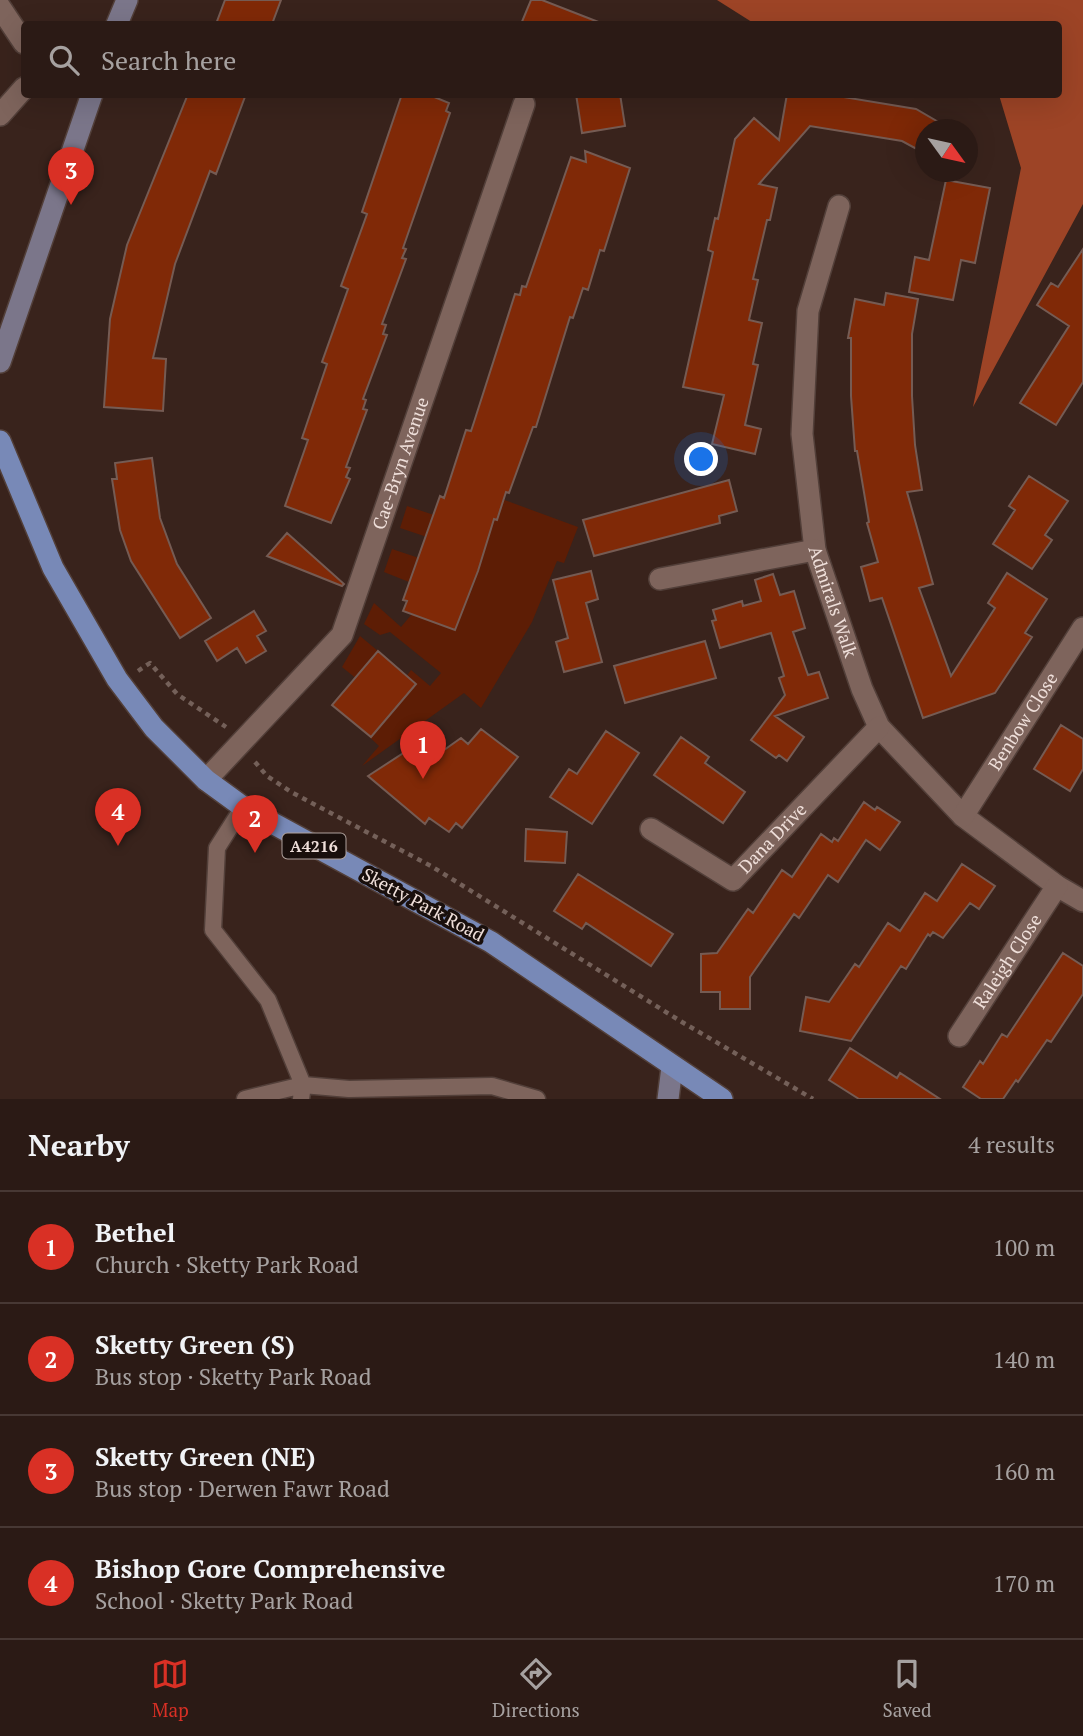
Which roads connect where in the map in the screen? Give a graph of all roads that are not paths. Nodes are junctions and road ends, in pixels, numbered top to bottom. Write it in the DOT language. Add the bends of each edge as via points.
graph roads {
  1 [pos="127,0"];
  2 [pos="0,7"];
  3 [pos="118,21"];
  4 [pos="21,38"];
  5 [pos="21,91"];
  6 [pos="91,98"];
  7 [pos="524,104"];
  8 [pos="0,115"];
  9 [pos="839,206"];
  10 [pos="0,362"];
  11 [pos="0,441"];
  12 [pos="815,550"];
  13 [pos="660,579"];
  14 [pos="1083,628"];
  15 [pos="879,727"];
  16 [pos="206,780"];
  17 [pos="243,807"];
  18 [pos="963,816"];
  19 [pos="650,829"];
  20 [pos="1058,886"];
  21 [pos="1083,901"];
  22 [pos="959,1036"];
  23 [pos="672,1067"];
  24 [pos="302,1092"];
  25 [pos="245,1099"];
  26 [pos="537,1099"];
  27 [pos="668,1099"];
  28 [pos="722,1099"];
  1 -- 3 [label="main road"];
  2 -- 4 [label="street"];
  5 -- 8 [label="street"];
  6 -- 10 [label="main road"];
  7 -- 16 [label="street, Cae-Bryn Avenue" via="342,635"];
  9 -- 12 [label="street, Admirals Walk" via="808,311 802,434"];
  11 -- 16 [label="main road, Sketty Park Road / A4216" via="53,568 120,683 154,728"];
  12 -- 13 [label="street"];
  12 -- 15 [label="street, Admirals Walk"];
  14 -- 18 [label="street, Benbow Close"];
  15 -- 18 [label="street, Admirals Walk"];
  15 -- 19 [label="street, Dana Drive" via="733,880"];
  16 -- 17 [label="main road, Sketty Park Road / A4216"];
  17 -- 23 [label="main road, Sketty Park Road / A4216" via="491,942"];
  17 -- 24 [label="lane" via="217,848 213,930 268,1000"];
  18 -- 20 [label="street, Admirals Walk"];
  20 -- 21 [label="street, Admirals Walk"];
  20 -- 22 [label="street, Raleigh Close"];
  23 -- 27 [label="main road"];
  23 -- 28 [label="main road, Sketty Park Road / A4216"];
  24 -- 25 [label="lane"];
  24 -- 26 [label="lane" via="492,1086"];
}
